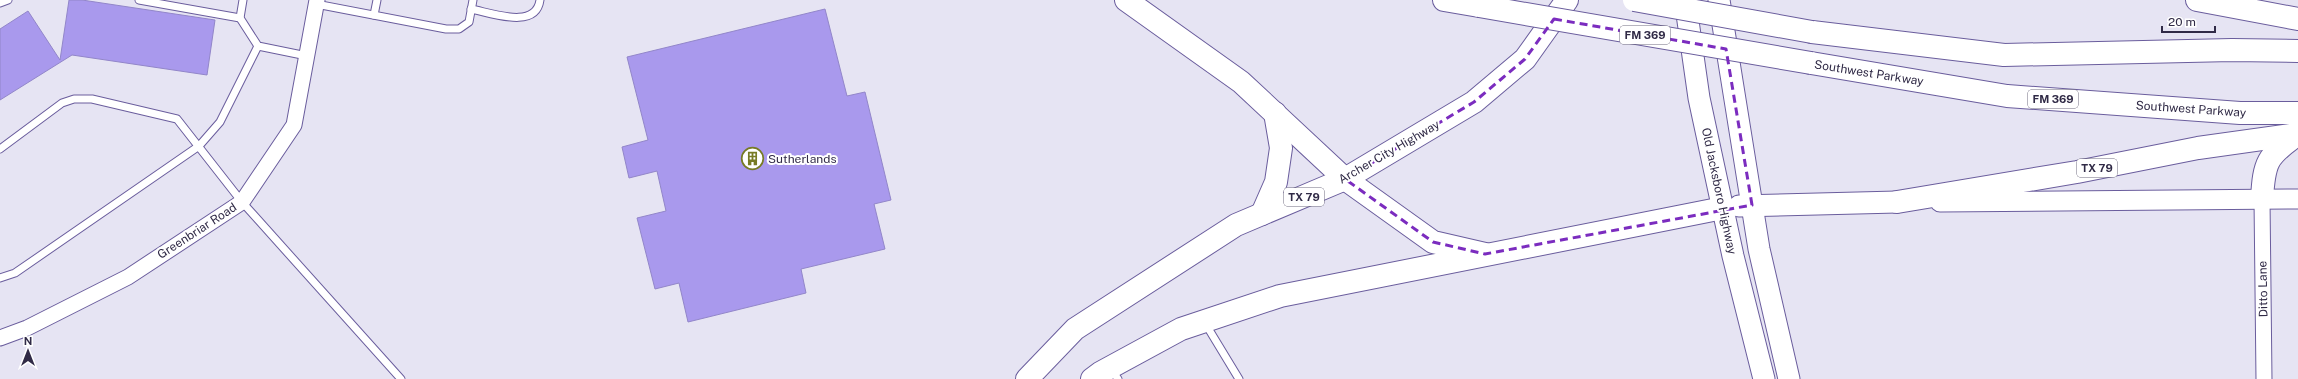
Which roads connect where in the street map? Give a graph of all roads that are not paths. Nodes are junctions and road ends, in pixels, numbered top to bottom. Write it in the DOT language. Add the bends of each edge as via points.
graph roads {
  1 [pos="8,0"];
  2 [pos="139,0"];
  3 [pos="243,0"];
  4 [pos="377,0"];
  5 [pos="473,0"];
  6 [pos="540,0"];
  7 [pos="1126,0"];
  8 [pos="1444,0"];
  9 [pos="1567,0"];
  10 [pos="1634,0"];
  11 [pos="1685,0"];
  12 [pos="1719,0"];
  13 [pos="2197,0"];
  14 [pos="317,2"];
  15 [pos="0,3"];
  16 [pos="471,9"];
  17 [pos="374,15"];
  18 [pos="240,18"];
  19 [pos="2298,19"];
  20 [pos="258,46"];
  21 [pos="2298,51"];
  22 [pos="306,56"];
  23 [pos="1275,113"];
  24 [pos="2298,113"];
  25 [pos="2298,134"];
  26 [pos="198,146"];
  27 [pos="0,149"];
  28 [pos="1345,179"];
  29 [pos="2262,199"];
  30 [pos="2298,199"];
  31 [pos="242,202"];
  32 [pos="1897,202"];
  33 [pos="1752,205"];
  34 [pos="1723,208"];
  35 [pos="1262,214"];
  36 [pos="1485,254"];
  37 [pos="0,278"];
  38 [pos="1204,322"];
  39 [pos="0,338"];
  40 [pos="1114,373"];
  41 [pos="401,379"];
  42 [pos="1027,379"];
  43 [pos="1092,379"];
  44 [pos="1239,379"];
  45 [pos="1764,379"];
  46 [pos="1789,379"];
  47 [pos="2264,379"];
  1 -- 15 [label="lane"];
  2 -- 18 [label="lane"];
  3 -- 18 [label="lane"];
  4 -- 17 [label="lane"];
  5 -- 16 [label="lane"];
  6 -- 16 [label="lane" via="539,8 532,15 523,18"];
  7 -- 23 [label="main road" via="1241,82"];
  8 -- 24 [label="main road, Southwest Parkway / FM 369, bridge" via="2007,96 2240,113"];
  9 -- 28 [label="main road, Archer City Highway / TX 79" via="1525,59 1474,102"];
  10 -- 21 [label="main road, bridge" via="1812,32 2004,55"];
  11 -- 34 [label="main road, Old Jacksboro Highway" via="1699,98"];
  12 -- 33 [label="main road"];
  13 -- 19 [label="main road"];
  14 -- 17 [label="lane"];
  14 -- 22 [label="street, Greenbriar Road"];
  16 -- 17 [label="lane" via="469,22 459,30 446,30"];
  18 -- 20 [label="lane"];
  20 -- 22 [label="lane"];
  20 -- 26 [label="lane" via="220,122"];
  22 -- 31 [label="street, Greenbriar Road" via="294,125"];
  23 -- 28 [label="main road"];
  23 -- 35 [label="main road" via="1281,148 1276,182"];
  25 -- 29 [label="main road" via="2274,151 2263,173"];
  25 -- 32 [label="main road, TX 79" via="2198,148 2077,172"];
  26 -- 27 [label="lane" via="177,119 92,99 74,99 62,103"];
  26 -- 31 [label="lane"];
  26 -- 37 [label="lane" via="15,273"];
  28 -- 35 [label="main road, Archer City Highway / TX 79"];
  28 -- 36 [label="main road" via="1433,242"];
  29 -- 30 [label="street"];
  29 -- 32 [label="street"];
  29 -- 47 [label="street, Ditto Lane"];
  31 -- 39 [label="street, Greenbriar Road" via="128,276 27,328"];
  31 -- 41 [label="lane"];
  32 -- 33 [label="main road, TX 79"];
  33 -- 34 [label="main road, TX 79"];
  33 -- 46 [label="main road" via="1759,249"];
  34 -- 36 [label="main road, TX 79"];
  34 -- 45 [label="main road, Old Jacksboro Highway"];
  35 -- 42 [label="main road, Archer City Highway / TX 79" via="1236,225 1075,329"];
  36 -- 38 [label="main road, TX 79" via="1280,296"];
  38 -- 40 [label="main road, TX 79" via="1181,329"];
  38 -- 44 [label="lane"];
  40 -- 43 [label="main road, TX 79"];
}
